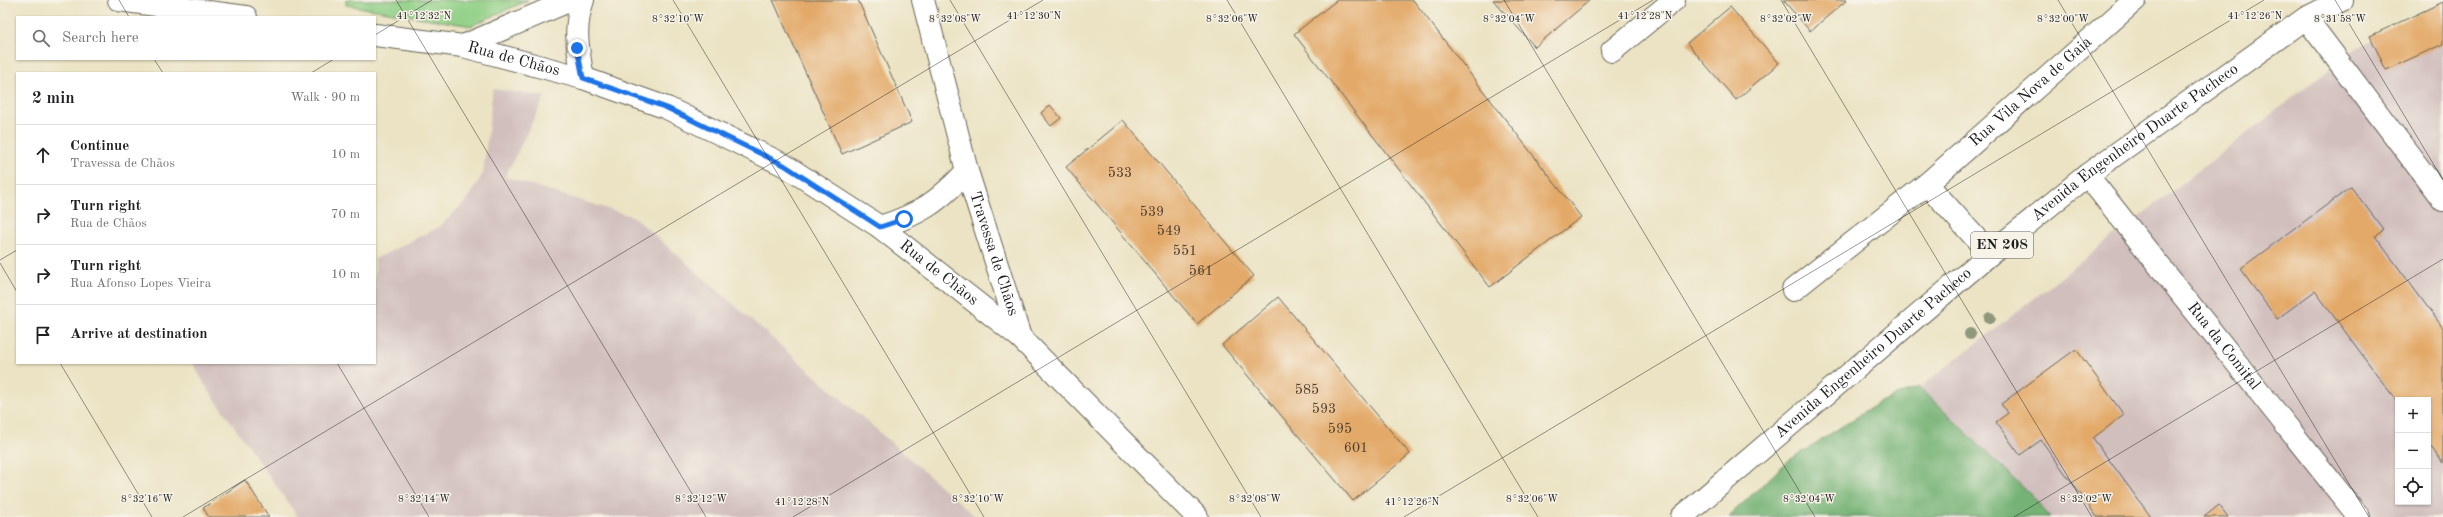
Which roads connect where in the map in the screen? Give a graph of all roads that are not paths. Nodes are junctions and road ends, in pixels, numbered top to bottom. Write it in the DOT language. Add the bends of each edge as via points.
graph roads {
  1 [pos="119,0"];
  2 [pos="571,0"];
  3 [pos="583,0"];
  4 [pos="923,0"];
  5 [pos="1674,0"];
  6 [pos="2135,0"];
  7 [pos="2342,0"];
  8 [pos="181,3"];
  9 [pos="241,16"];
  10 [pos="2306,18"];
  11 [pos="376,35"];
  12 [pos="463,46"];
  13 [pos="1612,51"];
  14 [pos="583,78"];
  15 [pos="967,171"];
  16 [pos="2087,175"];
  17 [pos="1927,184"];
  18 [pos="2443,200"];
  19 [pos="880,227"];
  20 [pos="1990,254"];
  21 [pos="1793,290"];
  22 [pos="1020,337"];
  23 [pos="1198,517"];
  24 [pos="1682,517"];
  25 [pos="2359,517"];
  1 -- 8 [label="street"];
  2 -- 12 [label="street"];
  3 -- 14 [label="street" via="576,17 577,48"];
  4 -- 15 [label="street, Travessa de Chãos"];
  5 -- 13 [label="street"];
  6 -- 17 [label="street, Rua Vila Nova de Gaia"];
  7 -- 10 [label="street, Avenida Engenheiro Duarte Pacheco / EN 208"];
  8 -- 9 [label="street"];
  10 -- 16 [label="street, Avenida Engenheiro Duarte Pacheco / EN 208"];
  10 -- 18 [label="street"];
  11 -- 12 [label="street, Rua de Chãos"];
  12 -- 14 [label="street, Rua de Chãos"];
  14 -- 19 [label="street, Rua de Chãos" via="667,108 784,165"];
  15 -- 19 [label="street, Travessa de Chãos" via="929,207"];
  15 -- 22 [label="street, Travessa de Chãos"];
  16 -- 20 [label="street, Avenida Engenheiro Duarte Pacheco / EN 208"];
  16 -- 25 [label="street, Rua da Comital"];
  17 -- 20 [label="street"];
  17 -- 21 [label="street, Rua Vila Nova de Gaia"];
  19 -- 22 [label="street, Rua de Chãos"];
  20 -- 24 [label="street, Avenida Engenheiro Duarte Pacheco / EN 208"];
  22 -- 23 [label="street, Rua de Chãos"];
}
